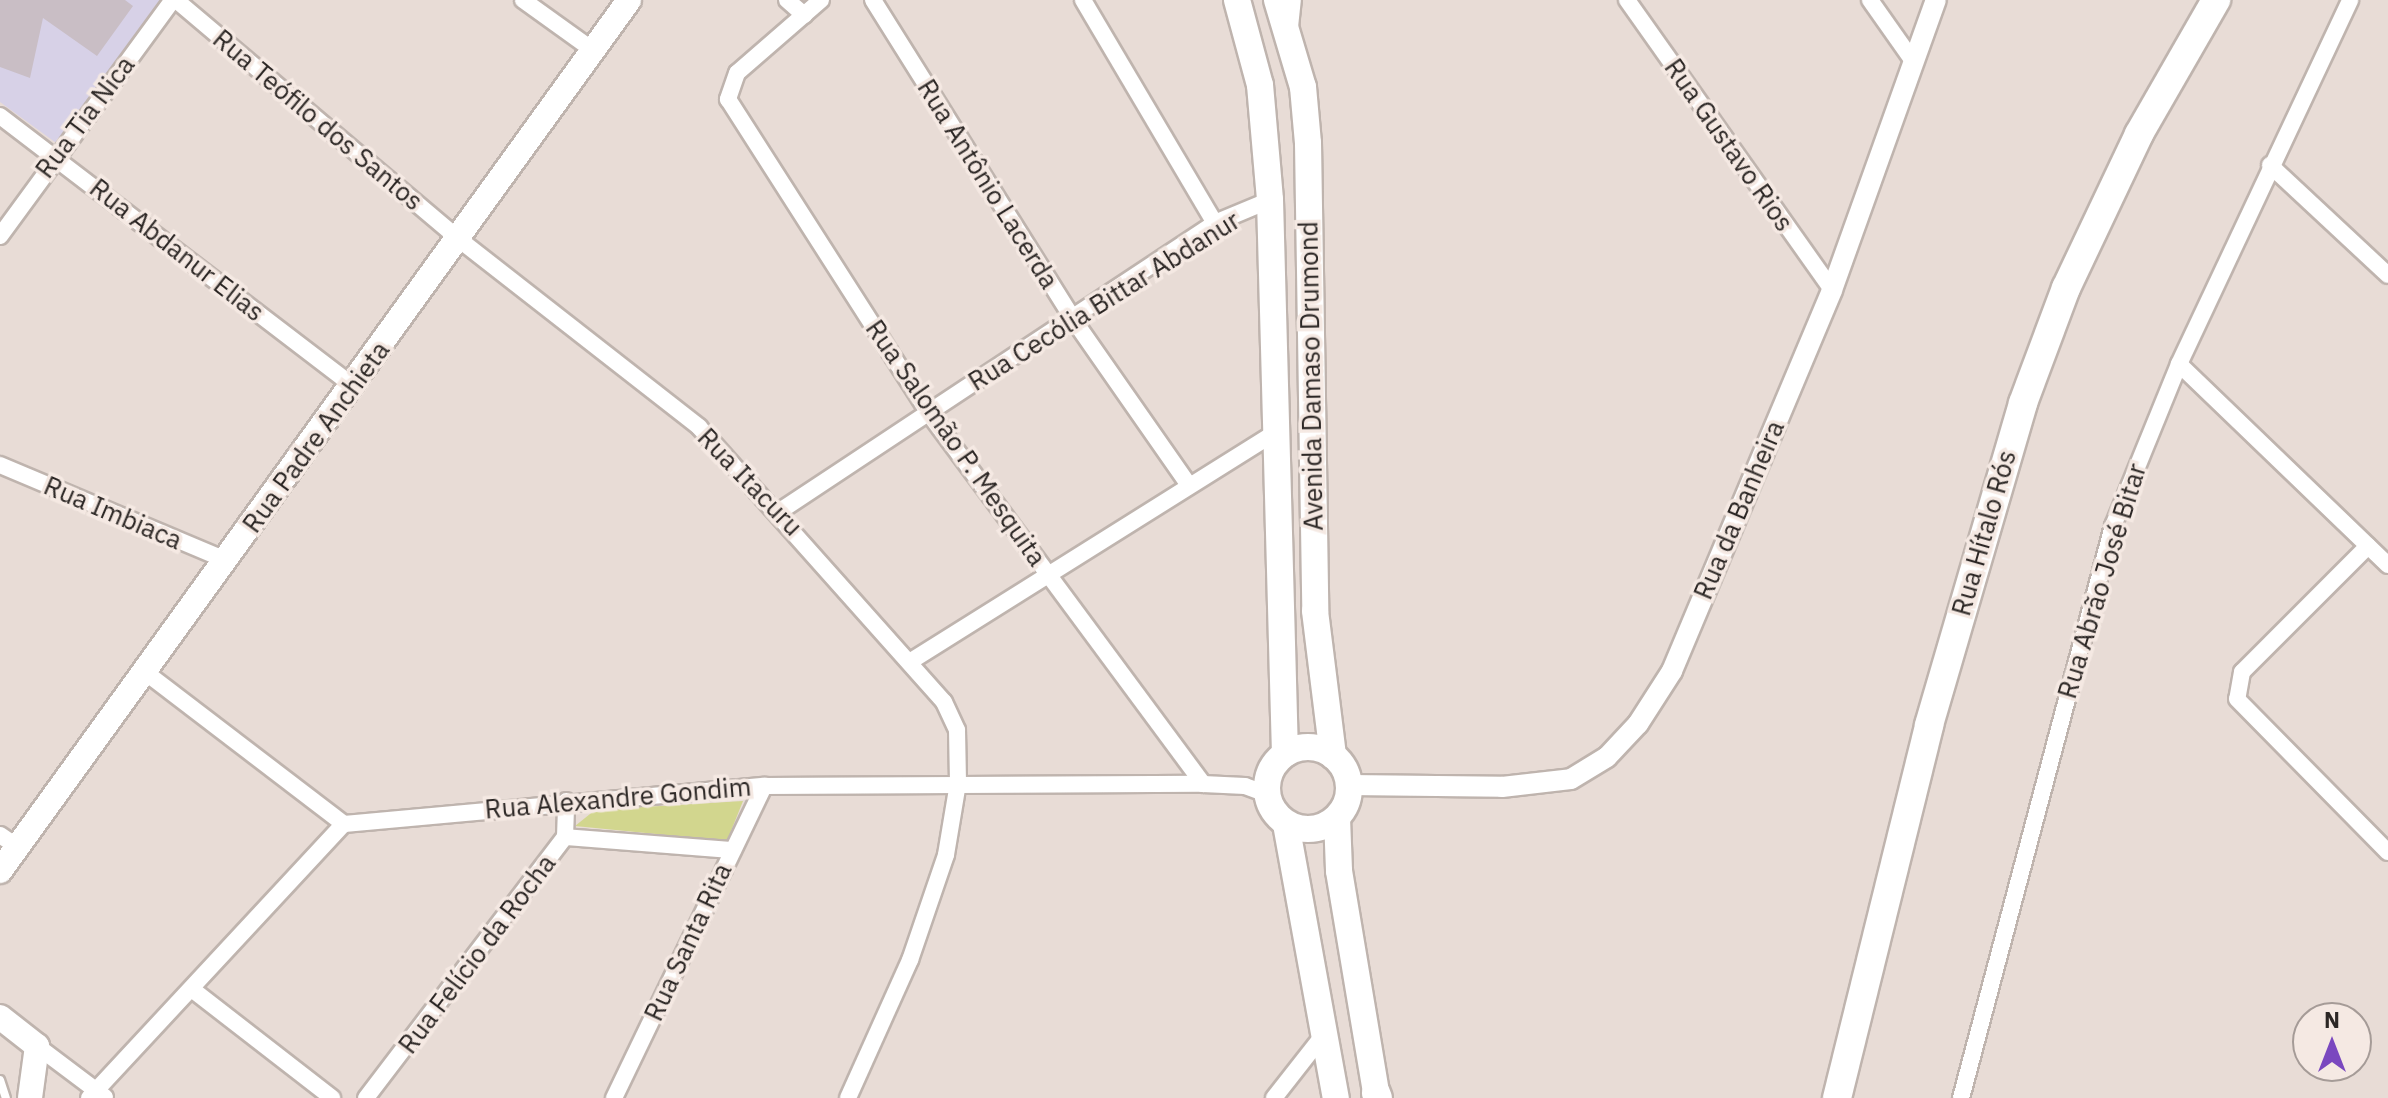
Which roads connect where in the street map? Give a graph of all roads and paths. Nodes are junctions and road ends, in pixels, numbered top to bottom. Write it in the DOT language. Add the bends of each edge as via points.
graph roads {
  1 [pos="174,0"];
  2 [pos="523,0"];
  3 [pos="629,0"];
  4 [pos="787,0"];
  5 [pos="821,0"];
  6 [pos="873,0"];
  7 [pos="1083,0"];
  8 [pos="1237,0"];
  9 [pos="1277,0"];
  10 [pos="1293,0"];
  11 [pos="1627,0"];
  12 [pos="1870,0"];
  13 [pos="1936,0"];
  14 [pos="2216,0"];
  15 [pos="2350,0"];
  16 [pos="804,15"];
  17 [pos="1290,29"];
  18 [pos="590,48"];
  19 [pos="1913,61"];
  20 [pos="0,116"];
  21 [pos="56,155"];
  22 [pos="2270,165"];
  23 [pos="1270,200"];
  24 [pos="1215,223"];
  25 [pos="0,236"];
  26 [pos="460,240"];
  27 [pos="2388,275"];
  28 [pos="1832,290"];
  29 [pos="1073,319"];
  30 [pos="2179,364"];
  31 [pos="353,386"];
  32 [pos="928,412"];
  33 [pos="1276,432"];
  34 [pos="0,465"];
  35 [pos="1188,484"];
  36 [pos="780,511"];
  37 [pos="2368,546"];
  38 [pos="226,560"];
  39 [pos="2388,565"];
  40 [pos="1048,573"];
  41 [pos="911,661"];
  42 [pos="145,672"];
  43 [pos="1285,754"];
  44 [pos="1333,756"];
  45 [pos="958,783"];
  46 [pos="1203,784"];
  47 [pos="1349,785"];
  48 [pos="764,786"];
  49 [pos="1267,794"];
  50 [pos="566,801"];
  51 [pos="1337,818"];
  52 [pos="344,824"];
  53 [pos="1286,824"];
  54 [pos="565,837"];
  55 [pos="9,841"];
  56 [pos="732,850"];
  57 [pos="2388,852"];
  58 [pos="0,871"];
  59 [pos="193,990"];
  60 [pos="0,1017"];
  61 [pos="1325,1033"];
  62 [pos="37,1046"];
  63 [pos="0,1080"];
  64 [pos="98,1096"];
  65 [pos="1377,1096"];
  66 [pos="6,1098"];
  67 [pos="30,1098"];
  68 [pos="332,1098"];
  69 [pos="366,1098"];
  70 [pos="614,1098"];
  71 [pos="848,1098"];
  72 [pos="1274,1098"];
  73 [pos="1336,1098"];
  74 [pos="1837,1098"];
  75 [pos="1961,1098"];
  1 -- 21 [label="street, Rua Tia Nica"];
  1 -- 26 [label="street, Rua Teófilo dos Santos"];
  2 -- 18 [label="street"];
  3 -- 18 [label="main road, Rua Padre Anchieta"];
  4 -- 16 [label="street"];
  5 -- 16 [label="street"];
  6 -- 29 [label="street, Rua Antônio Lacerda"];
  7 -- 24 [label="street"];
  8 -- 23 [label="main road, Avenida Damaso Drumond" via="1260,85"];
  9 -- 17 [label="main road, Avenida Damaso Drumond"];
  10 -- 17 [label="street"];
  11 -- 28 [label="street, Rua Gustavo Rios"];
  12 -- 19 [label="street"];
  13 -- 19 [label="street, Rua da Banheira"];
  14 -- 74 [label="highway, Rua Hítalo Rós" via="2139,134 2066,288 2023,403 1929,725"];
  15 -- 22 [label="street, Rua Abrão José Bitar"];
  16 -- 32 [label="street, Rua Salomão P. Mesquita" via="737,73 728,91"];
  17 -- 44 [label="main road, Avenida Damaso Drumond" via="1308,143 1315,611"];
  18 -- 26 [label="main road, Rua Padre Anchieta"];
  19 -- 28 [label="street, Rua da Banheira"];
  20 -- 21 [label="street, Rua Abdanur Elias"];
  21 -- 25 [label="street, Rua Tia Nica"];
  21 -- 31 [label="street, Rua Abdanur Elias"];
  22 -- 27 [label="street"];
  22 -- 30 [label="street, Rua Abrão José Bitar"];
  23 -- 24 [label="street, Rua Cecólia Bittar Abdanur"];
  23 -- 33 [label="main road, Avenida Damaso Drumond"];
  24 -- 29 [label="street, Rua Cecólia Bittar Abdanur"];
  26 -- 31 [label="main road, Rua Padre Anchieta"];
  26 -- 36 [label="street, Rua Itacuru" via="699,427"];
  28 -- 47 [label="street, Rua da Banheira" via="1672,671 1638,724 1607,757 1571,779 1539,785"];
  29 -- 32 [label="street, Rua Cecólia Bittar Abdanur"];
  29 -- 35 [label="street, Rua Antônio Lacerda"];
  30 -- 37 [label="street"];
  30 -- 75 [label="street, Rua Abrão José Bitar" via="2113,526"];
  31 -- 38 [label="main road, Rua Padre Anchieta"];
  32 -- 36 [label="street, Rua Cecólia Bittar Abdanur"];
  32 -- 40 [label="street, Rua Salomão P. Mesquita"];
  33 -- 35 [label="street"];
  33 -- 43 [label="main road, Avenida Damaso Drumond"];
  34 -- 38 [label="street, Rua Imbiaca"];
  35 -- 40 [label="street"];
  36 -- 41 [label="street, Rua Itacuru"];
  37 -- 39 [label="street"];
  37 -- 57 [label="street" via="2242,672 2237,699"];
  38 -- 42 [label="main road, Rua Padre Anchieta"];
  40 -- 41 [label="street"];
  40 -- 46 [label="street, Rua Salomão P. Mesquita"];
  41 -- 45 [label="street, Rua Itacuru" via="957,730"];
  42 -- 52 [label="street"];
  42 -- 55 [label="main road, Rua Padre Anchieta"];
  43 -- 44 [label="main road" via="1315,748"];
  43 -- 49 [label="main road" via="1270,771"];
  44 -- 47 [label="main road"];
  45 -- 46 [label="street, Rua Alexandre Gondim"];
  45 -- 48 [label="street, Rua Alexandre Gondim"];
  45 -- 71 [label="street, Rua Itacuru" via="929,913"];
  46 -- 49 [label="street, Rua Alexandre Gondim" via="1245,786"];
  47 -- 51 [label="main road"];
  48 -- 50 [label="street, Rua Alexandre Gondim"];
  48 -- 56 [label="street, Rua Santa Rita"];
  49 -- 53 [label="main road"];
  50 -- 52 [label="street, Rua Alexandre Gondim"];
  50 -- 54 [label="street, Rua Felício da Rocha"];
  51 -- 53 [label="main road" via="1318,828"];
  51 -- 65 [label="main road" via="1339,871"];
  52 -- 59 [label="street"];
  53 -- 61 [label="main road"];
  54 -- 56 [label="street"];
  54 -- 69 [label="street, Rua Felício da Rocha"];
  55 -- 58 [label="main road, Rua Padre Anchieta"];
  56 -- 70 [label="street, Rua Santa Rita"];
  59 -- 64 [label="street"];
  59 -- 68 [label="street"];
  60 -- 62 [label="main road"];
  61 -- 72 [label="street"];
  61 -- 73 [label="main road"];
  62 -- 64 [label="street"];
  62 -- 67 [label="main road"];
  63 -- 66 [label="lane"];
}
